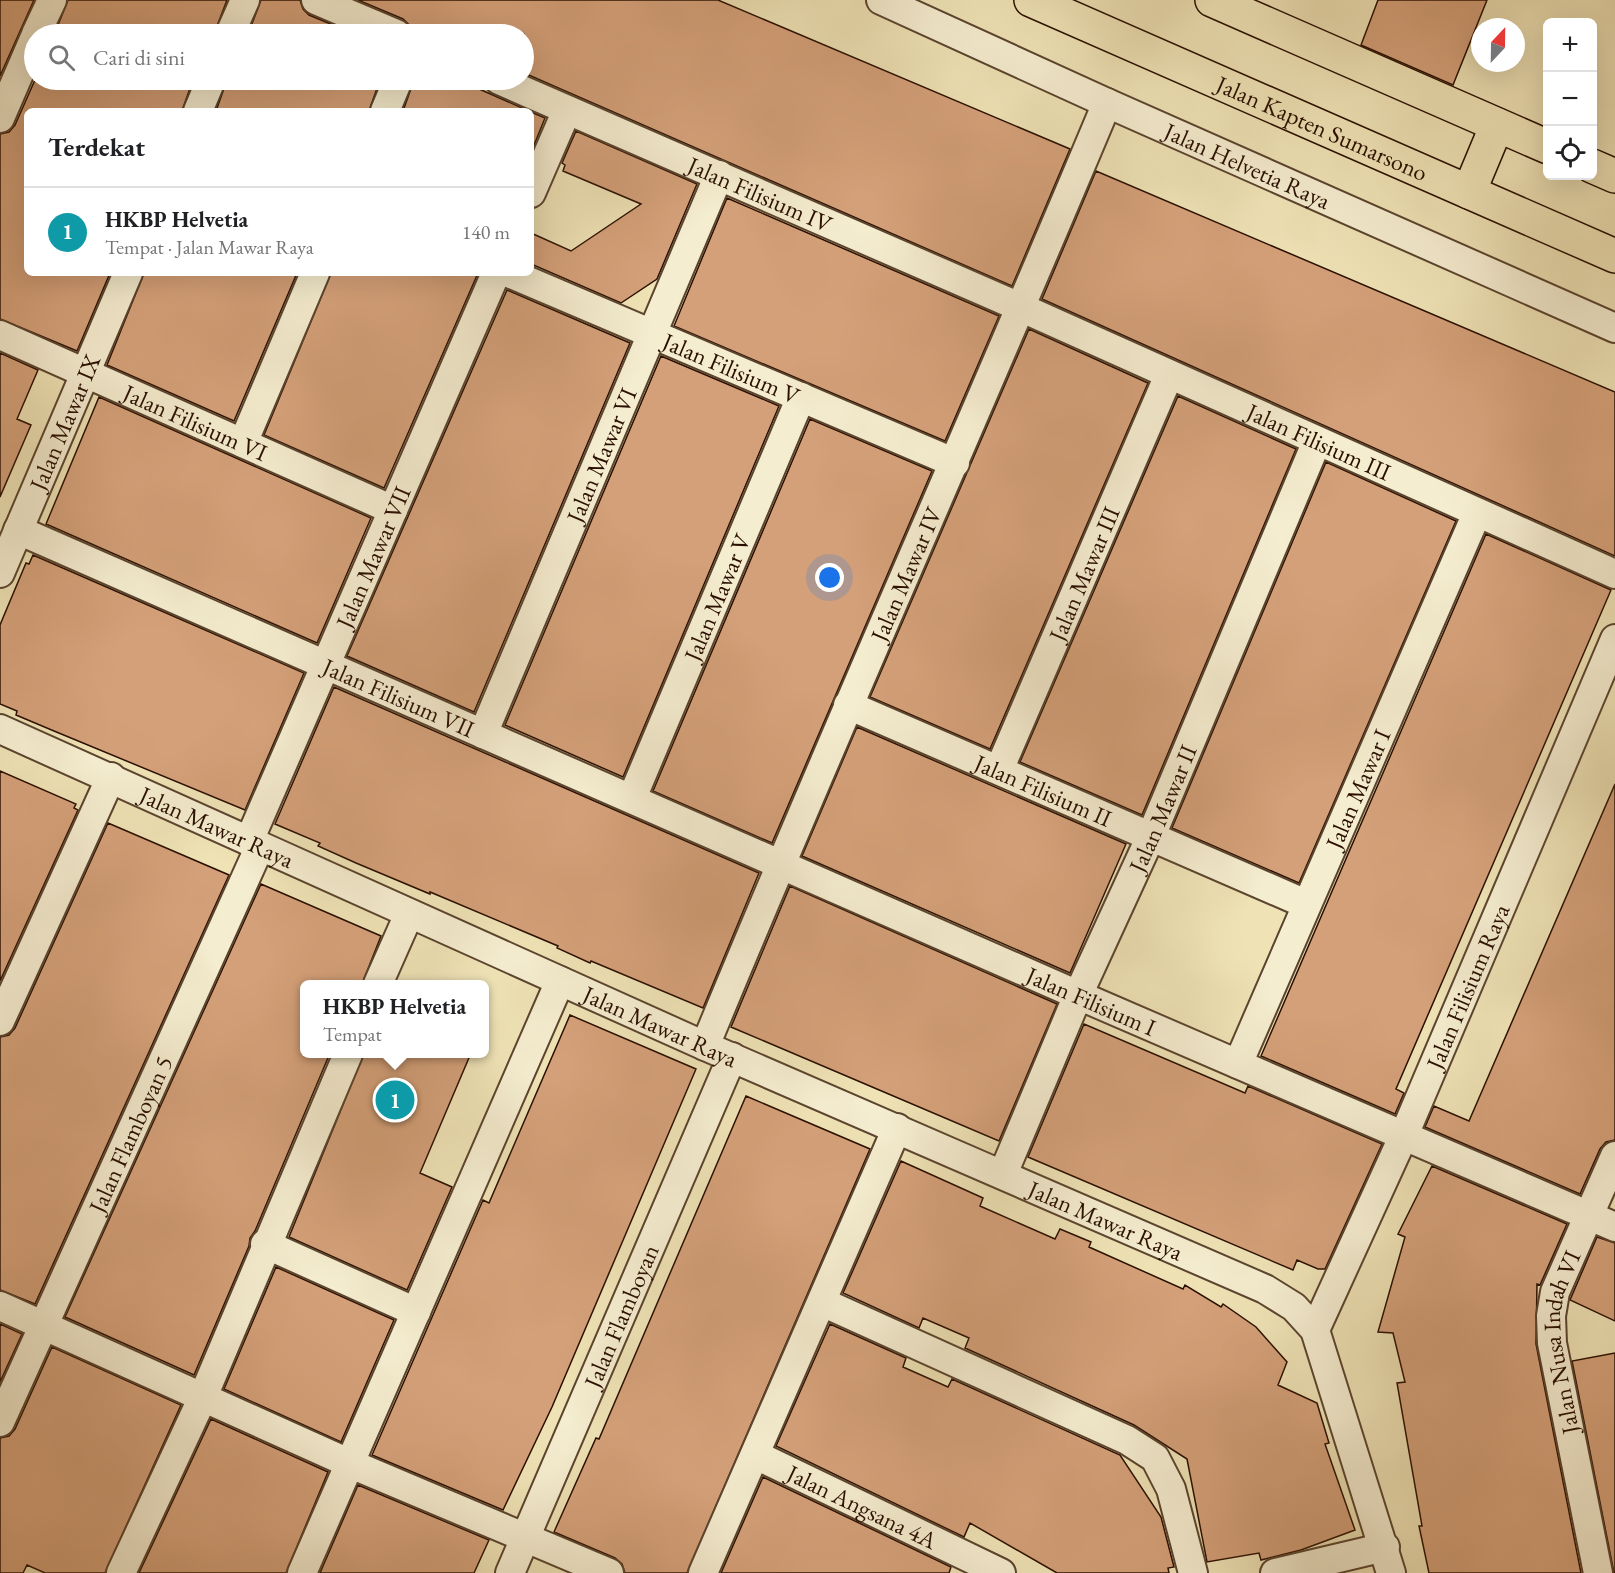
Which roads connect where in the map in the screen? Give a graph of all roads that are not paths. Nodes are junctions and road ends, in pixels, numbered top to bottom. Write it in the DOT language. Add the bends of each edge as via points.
graph roads {
  1 [pos="52,0"];
  2 [pos="245,0"];
  3 [pos="316,0"];
  4 [pos="881,0"];
  5 [pos="1031,0"];
  6 [pos="1212,0"];
  7 [pos="41,24"];
  8 [pos="234,24"];
  9 [pos="372,24"];
  10 [pos="24,62"];
  11 [pos="207,90"];
  12 [pos="394,90"];
  13 [pos="521,90"];
  14 [pos="1107,104"];
  15 [pos="199,108"];
  16 [pos="386,108"];
  17 [pos="567,110"];
  18 [pos="0,117"];
  19 [pos="1497,124"];
  20 [pos="1543,145"];
  21 [pos="1597,168"];
  22 [pos="718,176"];
  23 [pos="1615,176"];
  24 [pos="534,186"];
  25 [pos="1469,192"];
  26 [pos="1615,255"];
  27 [pos="127,276"];
  28 [pos="314,276"];
  29 [pos="495,276"];
  30 [pos="516,276"];
  31 [pos="1022,308"];
  32 [pos="1615,328"];
  33 [pos="652,334"];
  34 [pos="0,335"];
  35 [pos="86,374"];
  36 [pos="1169,375"];
  37 [pos="801,398"];
  38 [pos="1317,441"];
  39 [pos="243,443"];
  40 [pos="955,463"];
  41 [pos="393,510"];
  42 [pos="1477,513"];
  43 [pos="18,530"];
  44 [pos="0,573"];
  45 [pos="1615,574"];
  46 [pos="1615,639"];
  47 [pos="325,665"];
  48 [pos="848,705"];
  49 [pos="0,729"];
  50 [pos="483,735"];
  51 [pos="999,770"];
  52 [pos="111,777"];
  53 [pos="632,798"];
  54 [pos="1151,836"];
  55 [pos="255,844"];
  56 [pos="780,863"];
  57 [pos="1306,904"];
  58 [pos="409,914"];
  59 [pos="380,980"];
  60 [pos="560,981"];
  61 [pos="1078,995"];
  62 [pos="0,1021"];
  63 [pos="705,1046"];
  64 [pos="732,1057"];
  65 [pos="346,1058"];
  66 [pos="1238,1064"];
  67 [pos="897,1128"];
  68 [pos="1404,1135"];
  69 [pos="1615,1156"];
  70 [pos="1003,1174"];
  71 [pos="1589,1215"];
  72 [pos="1615,1227"];
  73 [pos="266,1244"];
  74 [pos="822,1302"];
  75 [pos="0,1306"];
  76 [pos="416,1312"];
  77 [pos="44,1326"];
  78 [pos="1315,1330"];
  79 [pos="202,1399"];
  80 [pos="0,1422"];
  81 [pos="756,1455"];
  82 [pos="351,1464"];
  83 [pos="526,1537"];
  84 [pos="1388,1560"];
  85 [pos="121,1573"];
  86 [pos="302,1573"];
  87 [pos="510,1573"];
  88 [pos="609,1573"];
  89 [pos="703,1573"];
  90 [pos="1001,1573"];
  91 [pos="1193,1573"];
  92 [pos="1275,1573"];
  93 [pos="1598,1573"];
  1 -- 7 [label="street"];
  2 -- 8 [label="street"];
  3 -- 9 [label="street"];
  4 -- 14 [label="street, Jalan Helvetia Raya"];
  5 -- 25 [label="highway, Jalan Kapten Sumarsono"];
  6 -- 19 [label="highway"];
  10 -- 18 [label="street"];
  11 -- 15 [label="street"];
  12 -- 16 [label="street"];
  13 -- 17 [label="street, Jalan Filisium IV"];
  14 -- 31 [label="street, Jalan Mawar IV"];
  14 -- 32 [label="street, Jalan Helvetia Raya"];
  17 -- 22 [label="street, Jalan Filisium IV"];
  17 -- 24 [label="street"];
  19 -- 20 [label="highway"];
  19 -- 25 [label="highway"];
  21 -- 23 [label="highway"];
  22 -- 31 [label="street, Jalan Filisium IV"];
  22 -- 33 [label="street, Jalan Mawar VI"];
  25 -- 26 [label="highway, Jalan Kapten Sumarsono"];
  27 -- 35 [label="street, Jalan Mawar IX"];
  28 -- 39 [label="street"];
  29 -- 41 [label="street, Jalan Mawar VII"];
  30 -- 33 [label="street, Jalan Filisium V"];
  31 -- 36 [label="street, Jalan Filisium III"];
  31 -- 40 [label="street, Jalan Mawar IV"];
  33 -- 37 [label="street, Jalan Filisium V"];
  33 -- 50 [label="street, Jalan Mawar VI"];
  34 -- 35 [label="street, Jalan Filisium VI"];
  35 -- 39 [label="street, Jalan Filisium VI"];
  35 -- 43 [label="street, Jalan Mawar IX"];
  36 -- 38 [label="street, Jalan Filisium III"];
  36 -- 51 [label="street, Jalan Mawar III"];
  37 -- 40 [label="street, Jalan Filisium V"];
  37 -- 53 [label="street, Jalan Mawar V"];
  38 -- 42 [label="street, Jalan Filisium III"];
  38 -- 54 [label="street, Jalan Mawar II"];
  39 -- 41 [label="street, Jalan Filisium VI"];
  40 -- 48 [label="street, Jalan Mawar IV"];
  41 -- 47 [label="street, Jalan Mawar VII"];
  42 -- 45 [label="street, Jalan Filisium III"];
  42 -- 57 [label="street, Jalan Mawar I"];
  43 -- 44 [label="street, Jalan Mawar IX"];
  43 -- 47 [label="street, Jalan Filisium VII"];
  46 -- 68 [label="street, Jalan Filisium Raya"];
  47 -- 50 [label="street, Jalan Filisium VII"];
  47 -- 55 [label="street, Jalan Mawar VII"];
  48 -- 51 [label="street, Jalan Filisium II"];
  48 -- 56 [label="street, Jalan Mawar IV"];
  49 -- 52 [label="street, Jalan Mawar Raya"];
  50 -- 53 [label="street, Jalan Filisium VII"];
  51 -- 54 [label="street, Jalan Filisium II"];
  52 -- 55 [label="street, Jalan Mawar Raya"];
  52 -- 62 [label="street"];
  53 -- 56 [label="street, Jalan Filisium VII"];
  54 -- 57 [label="street, Jalan Filisium II"];
  54 -- 61 [label="street, Jalan Mawar II"];
  55 -- 58 [label="street, Jalan Mawar Raya"];
  55 -- 77 [label="street, Jalan Flamboyan 5"];
  56 -- 61 [label="street, Jalan Filisium I"];
  56 -- 63 [label="street, Jalan Mawar IV"];
  57 -- 66 [label="street, Jalan Mawar I"];
  58 -- 59 [label="street"];
  58 -- 60 [label="street, Jalan Mawar Raya"];
  60 -- 63 [label="street, Jalan Mawar Raya"];
  60 -- 76 [label="street"];
  61 -- 66 [label="street, Jalan Filisium I"];
  61 -- 70 [label="street, Jalan Mawar II"];
  63 -- 64 [label="street, Jalan Mawar Raya"];
  64 -- 67 [label="street, Jalan Mawar Raya"];
  64 -- 83 [label="street, Jalan Flamboyan"];
  65 -- 73 [label="street"];
  66 -- 68 [label="street, Jalan Filisium I"];
  67 -- 70 [label="street, Jalan Mawar Raya"];
  67 -- 74 [label="street"];
  68 -- 71 [label="street, Jalan Filisium I"];
  68 -- 78 [label="street, Jalan Filisium Raya"];
  69 -- 71 [label="street, Jalan Nusa Indah VI"];
  70 -- 78 [label="street, Jalan Mawar Raya" via="1265,1289 1294,1307"];
  71 -- 72 [label="street, Jalan Filisium I"];
  71 -- 93 [label="street, Jalan Nusa Indah VI" via="1555,1292 1551,1316 1552,1343"];
  73 -- 76 [label="street"];
  73 -- 79 [label="street"];
  74 -- 81 [label="street"];
  74 -- 91 [label="street" via="1127,1440 1155,1458 1171,1489"];
  75 -- 77 [label="street"];
  76 -- 82 [label="street"];
  77 -- 79 [label="street"];
  77 -- 80 [label="street, Jalan Flamboyan 5"];
  78 -- 84 [label="street"];
  79 -- 82 [label="street"];
  79 -- 85 [label="street"];
  81 -- 89 [label="street"];
  81 -- 90 [label="street, Jalan Angsana 4A"];
  82 -- 83 [label="street"];
  82 -- 86 [label="street"];
  83 -- 87 [label="street, Jalan Flamboyan"];
  83 -- 88 [label="street"];
  84 -- 92 [label="street"];
}
